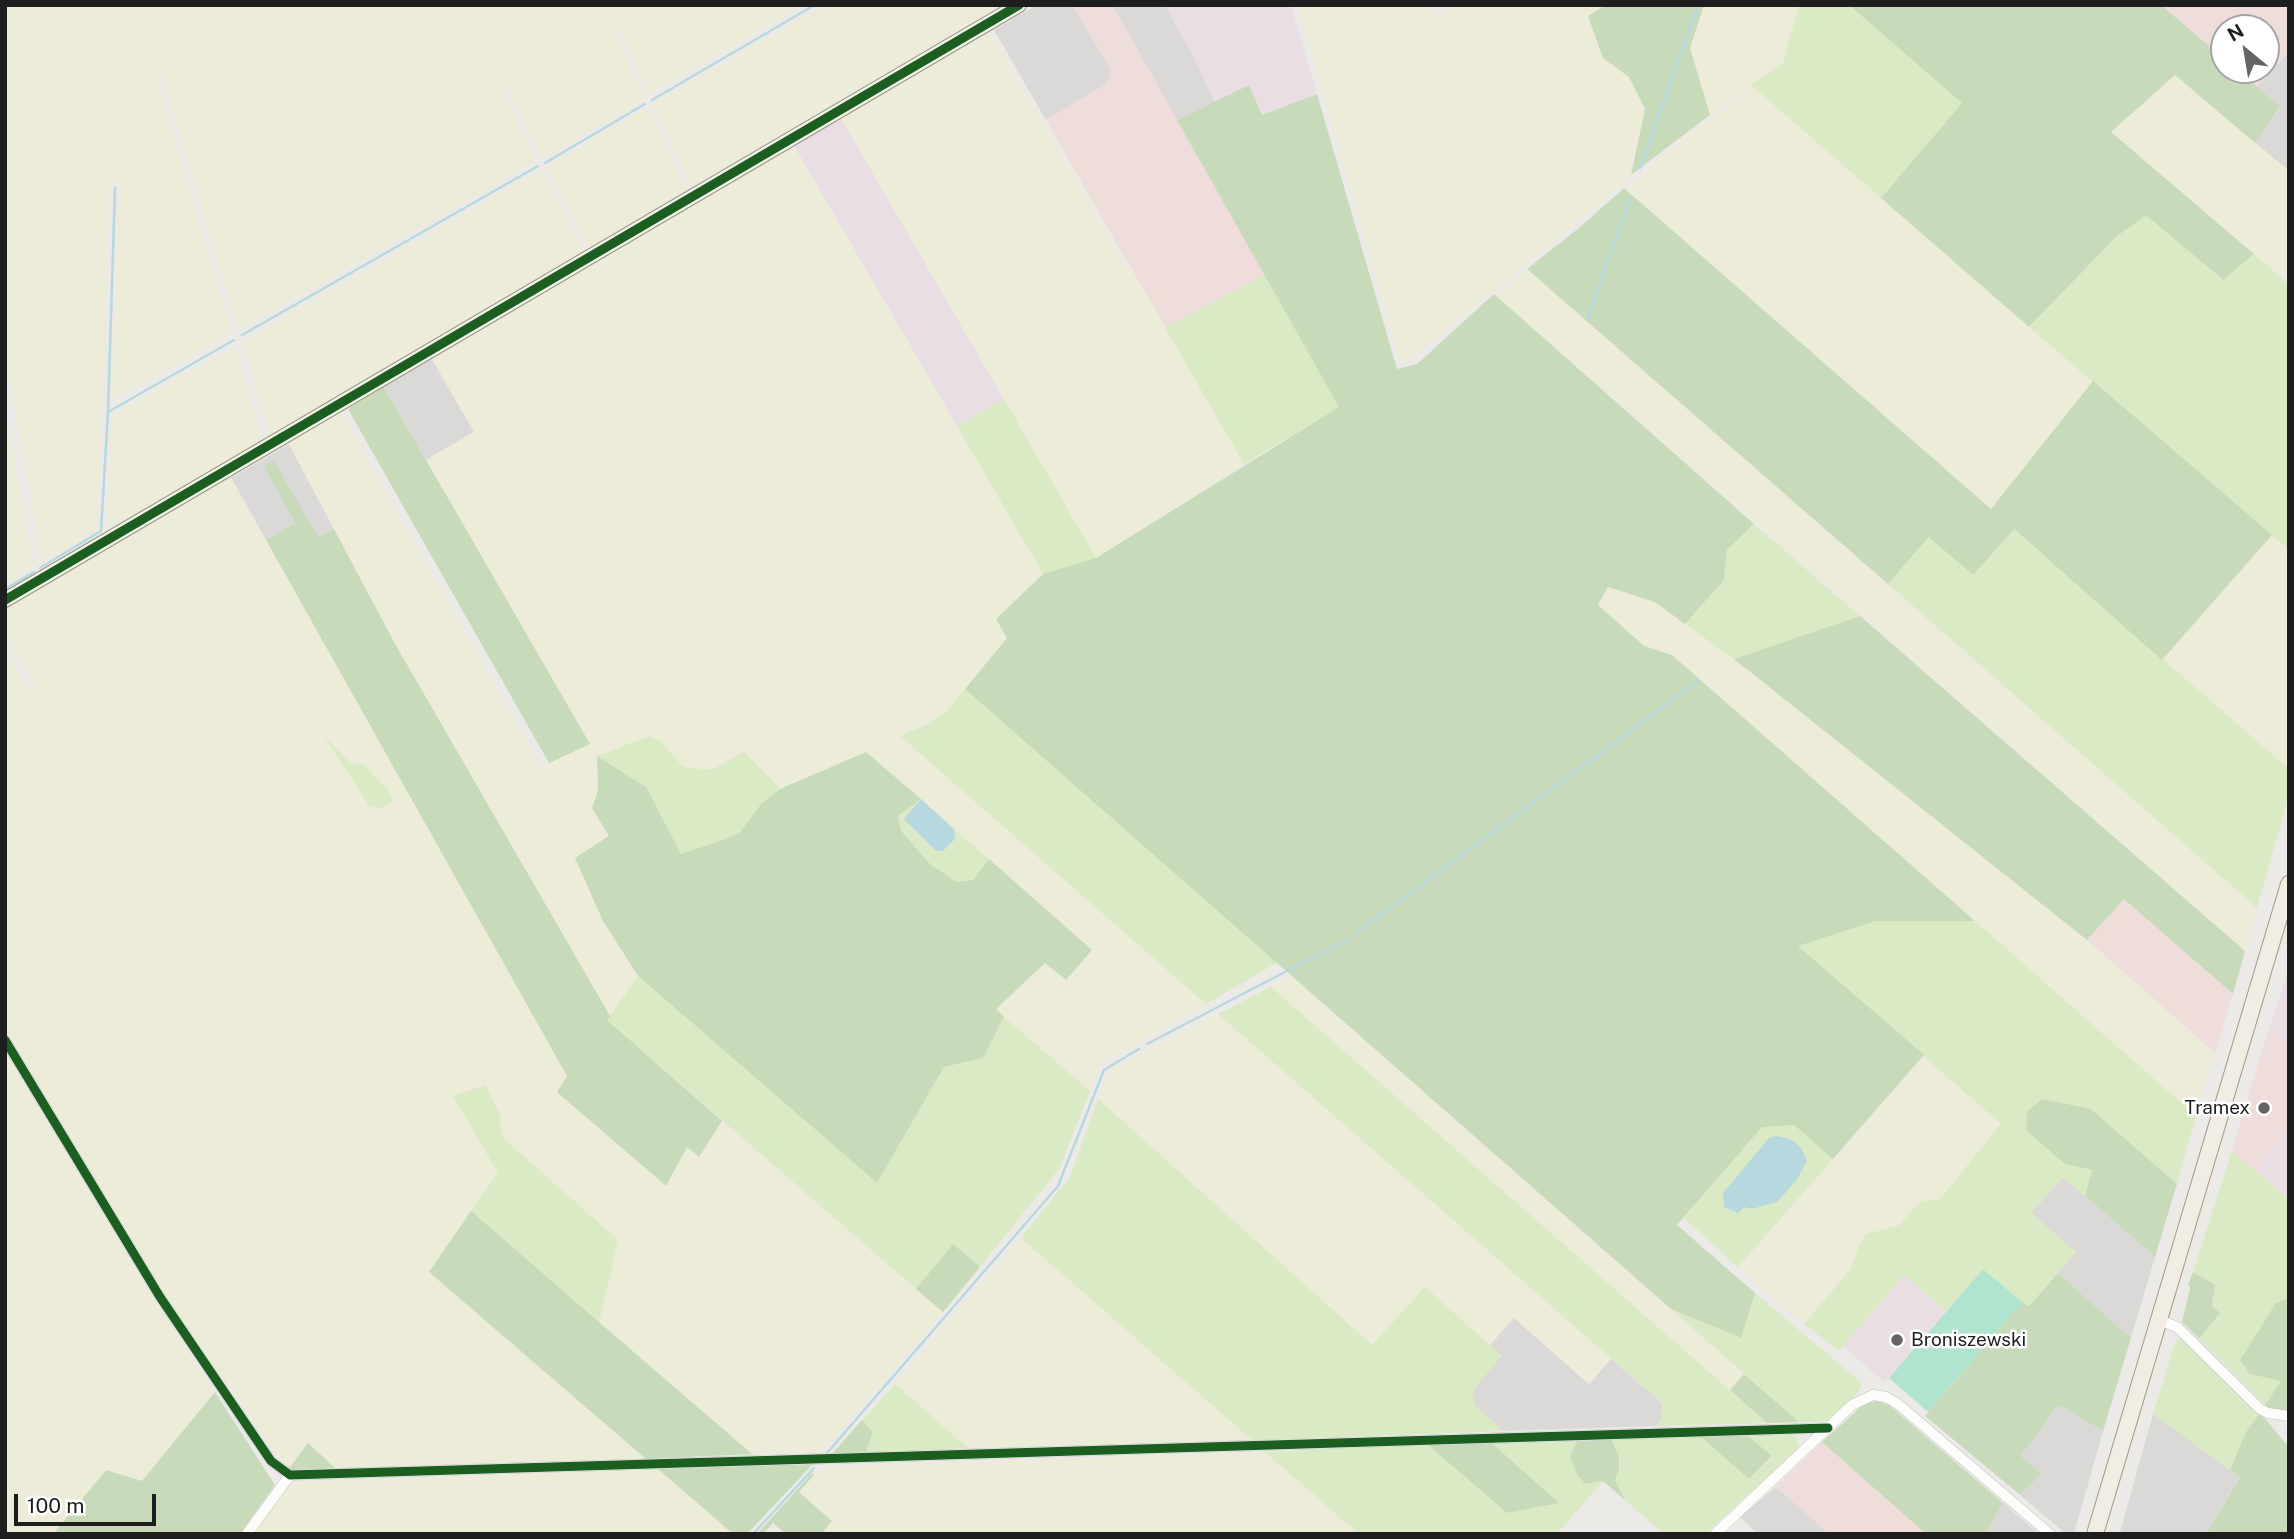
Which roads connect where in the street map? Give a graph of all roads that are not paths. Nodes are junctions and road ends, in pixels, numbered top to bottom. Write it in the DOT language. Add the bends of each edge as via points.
graph roads {
  1 [pos="1019,5"];
  2 [pos="5,600"];
  3 [pos="2289,884"];
  4 [pos="5,1040"];
  5 [pos="2159,1320"];
  6 [pos="2289,1416"];
  7 [pos="1828,1428"];
  8 [pos="290,1475"];
  9 [pos="247,1534"];
  10 [pos="1715,1534"];
  11 [pos="2050,1534"];
  12 [pos="2095,1534"];
  1 -- 2 [label="street"];
  3 -- 5 [label="main road"];
  4 -- 8 [label="street" via="160,1297 271,1461"];
  5 -- 6 [label="street" via="2177,1327 2260,1409"];
  5 -- 12 [label="main road"];
  7 -- 8 [label="street"];
  7 -- 10 [label="street"];
  7 -- 11 [label="street" via="1859,1400 1873,1395 1892,1399"];
  8 -- 9 [label="street"];
}
